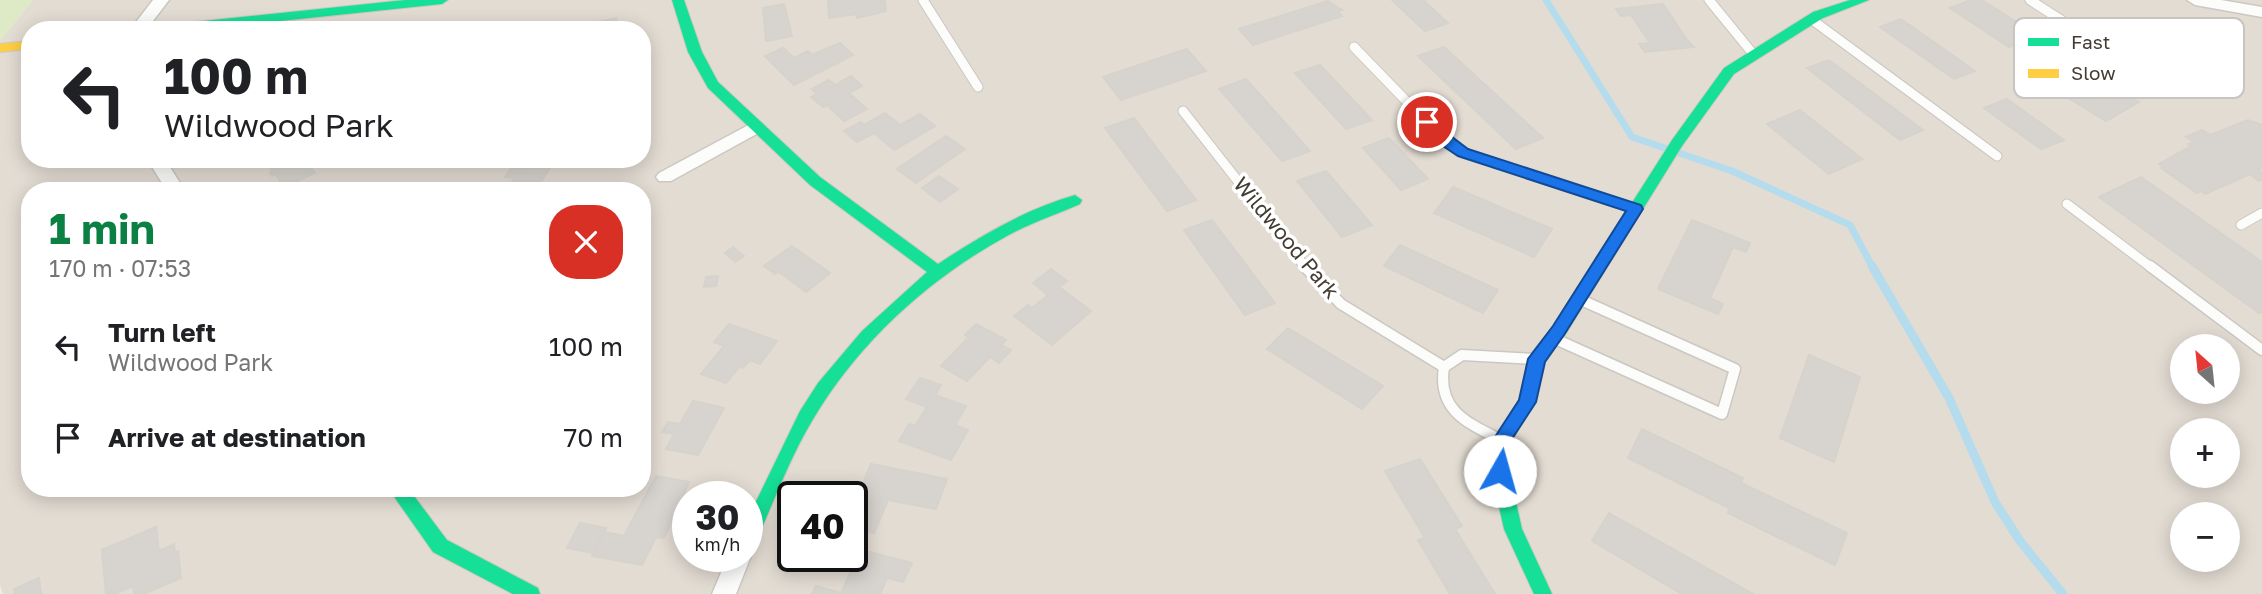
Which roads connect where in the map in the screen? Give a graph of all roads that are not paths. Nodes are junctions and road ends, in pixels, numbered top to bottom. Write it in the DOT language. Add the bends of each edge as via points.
graph roads {
  1 [pos="161,0"];
  2 [pos="442,0"];
  3 [pos="678,0"];
  4 [pos="923,0"];
  5 [pos="1709,0"];
  6 [pos="1863,0"];
  7 [pos="2030,0"];
  8 [pos="2195,0"];
  9 [pos="2262,12"];
  10 [pos="2058,18"];
  11 [pos="1811,19"];
  12 [pos="145,21"];
  13 [pos="241,21"];
  14 [pos="21,46"];
  15 [pos="1354,47"];
  16 [pos="0,48"];
  17 [pos="1754,55"];
  18 [pos="978,87"];
  19 [pos="1183,111"];
  20 [pos="756,127"];
  21 [pos="1997,156"];
  22 [pos="666,177"];
  23 [pos="1076,200"];
  24 [pos="2067,204"];
  25 [pos="1635,209"];
  26 [pos="2262,213"];
  27 [pos="2241,225"];
  28 [pos="938,272"];
  29 [pos="1578,299"];
  30 [pos="1553,338"];
  31 [pos="2262,350"];
  32 [pos="1537,359"];
  33 [pos="1444,367"];
  34 [pos="1502,440"];
  35 [pos="404,497"];
  36 [pos="763,505"];
  37 [pos="733,572"];
  38 [pos="530,594"];
  39 [pos="724,594"];
  40 [pos="1543,594"];
  1 -- 12 [label="street"];
  2 -- 13 [label="street"];
  3 -- 20 [label="street" via="695,52 713,85"];
  4 -- 18 [label="lane"];
  5 -- 17 [label="lane"];
  6 -- 11 [label="street"];
  7 -- 10 [label="lane"];
  8 -- 9 [label="street"];
  11 -- 17 [label="street"];
  11 -- 21 [label="lane"];
  14 -- 16 [label="street"];
  15 -- 25 [label="lane" via="1445,141 1463,153"];
  17 -- 25 [label="street" via="1729,71"];
  19 -- 33 [label="lane, Wildwood Park" via="1313,277 1341,304"];
  20 -- 22 [label="street"];
  20 -- 28 [label="street" via="815,181"];
  23 -- 28 [label="street" via="1002,233"];
  24 -- 31 [label="lane"];
  25 -- 29 [label="street"];
  26 -- 27 [label="lane"];
  28 -- 36 [label="street" via="870,331 817,399"];
  29 -- 30 [label="street"];
  29 -- 30 [label="lane" via="1735,369 1723,414"];
  30 -- 32 [label="street"];
  32 -- 33 [label="lane" via="1462,355"];
  32 -- 34 [label="street" via="1527,402"];
  33 -- 34 [label="lane" via="1441,385 1459,418"];
  34 -- 40 [label="street" via="1500,471 1513,528"];
  35 -- 38 [label="street" via="440,546"];
  37 -- 39 [label="street"];
}
